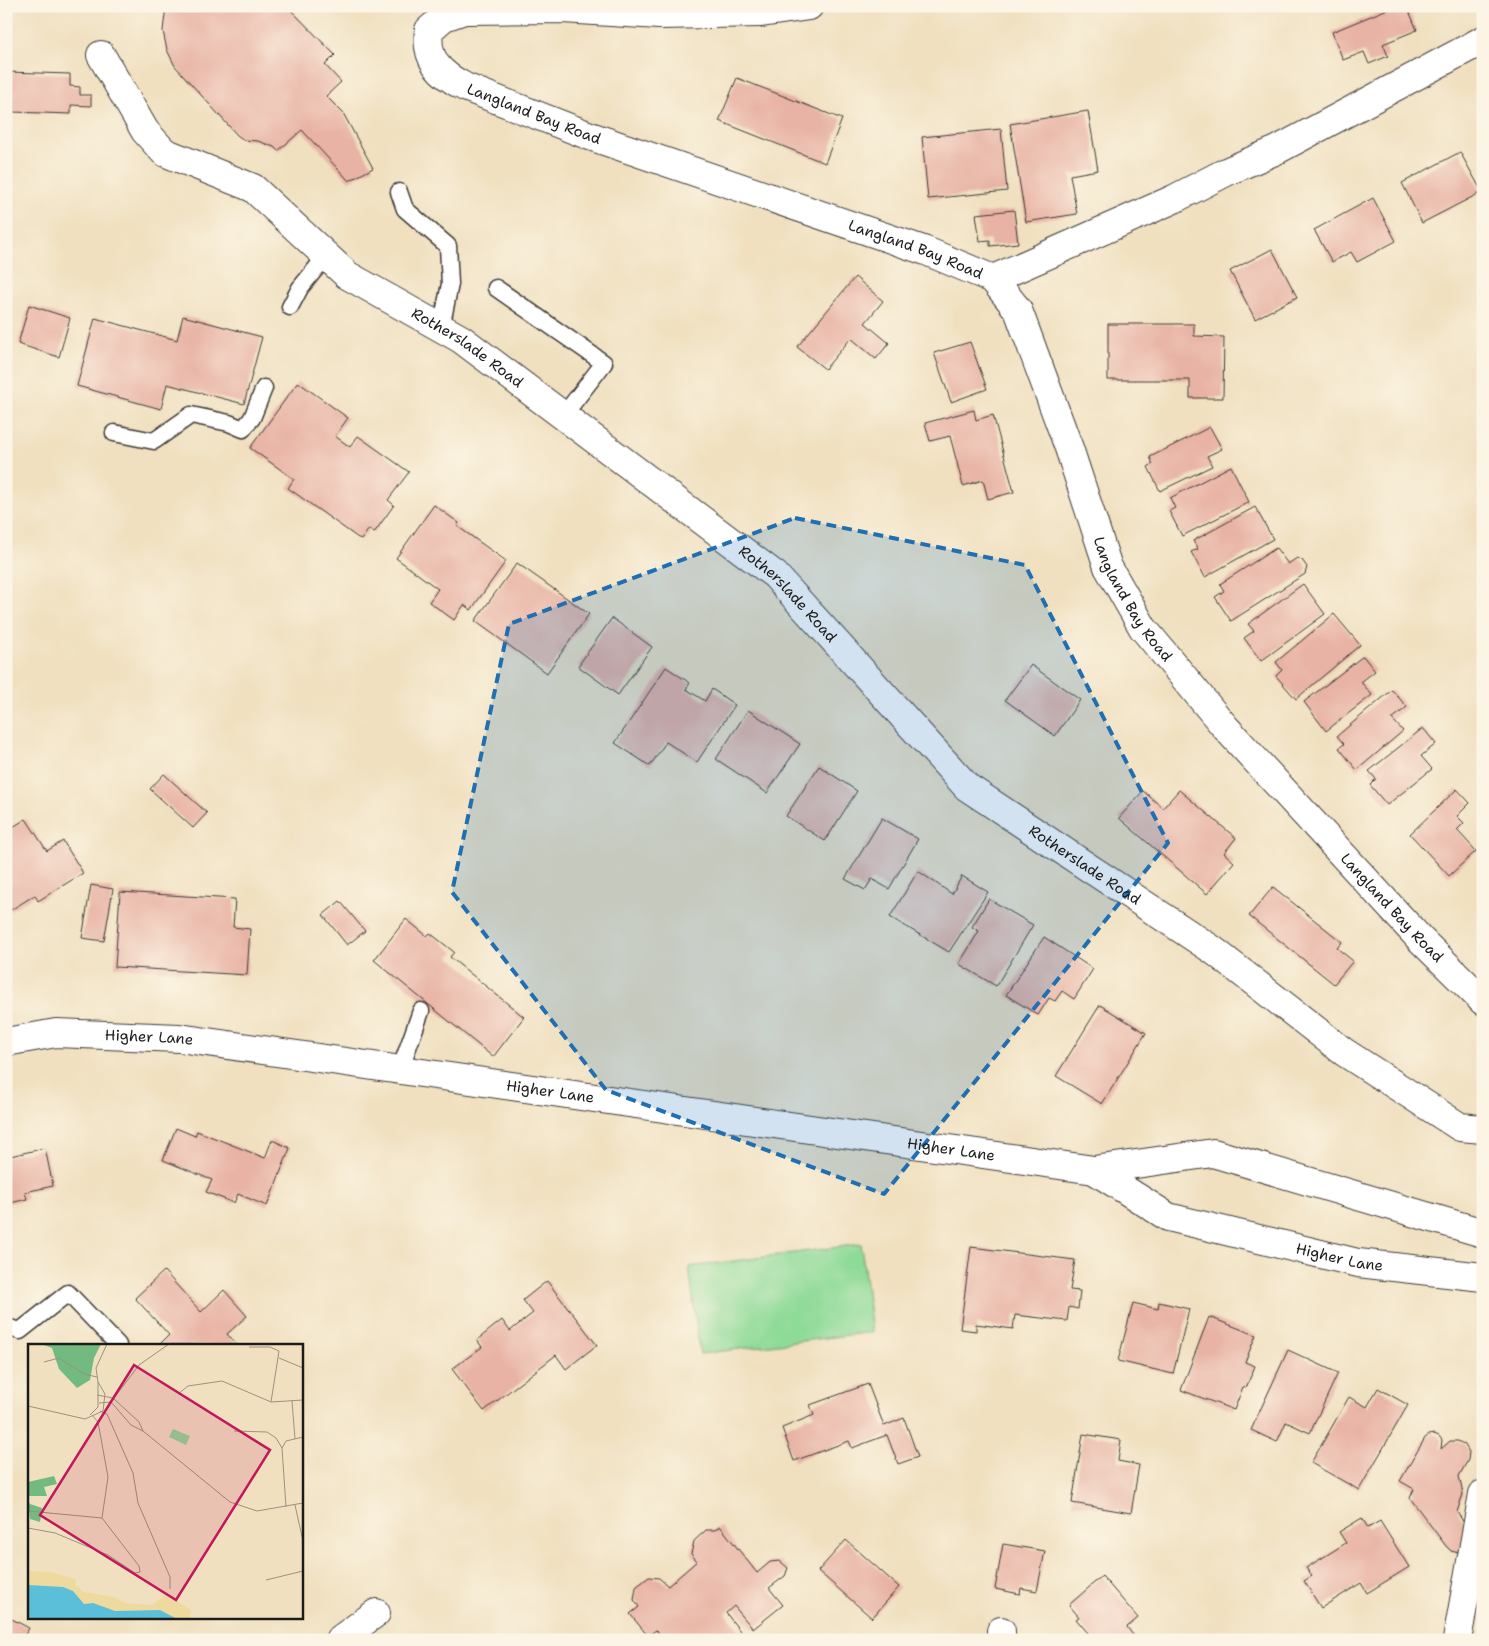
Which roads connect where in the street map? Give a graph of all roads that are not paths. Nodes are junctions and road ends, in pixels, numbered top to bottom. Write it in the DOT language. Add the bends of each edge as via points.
graph roads {
  1 [pos="809,6"];
  2 [pos="1483,40"];
  3 [pos="102,55"];
  4 [pos="399,192"];
  5 [pos="327,255"];
  6 [pos="993,279"];
  7 [pos="496,288"];
  8 [pos="290,307"];
  9 [pos="441,328"];
  10 [pos="264,388"];
  11 [pos="563,416"];
  12 [pos="114,433"];
  13 [pos="1483,1001"];
  14 [pos="421,1010"];
  15 [pos="6,1042"];
  16 [pos="400,1070"];
  17 [pos="1483,1129"];
  18 [pos="1094,1170"];
  19 [pos="1483,1233"];
  20 [pos="1483,1277"];
  21 [pos="6,1327"];
  22 [pos="117,1344"];
  23 [pos="1483,1494"];
  24 [pos="376,1613"];
  25 [pos="339,1640"];
  26 [pos="1456,1640"];
  1 -- 6 [label="street, Langland Bay Road" via="761,13 659,16 563,9 464,10 444,17 429,30 427,42 433,60 446,77 465,87 590,136 926,251"];
  2 -- 6 [label="street" via="1277,150"];
  3 -- 5 [label="street, Rotherslade Road" via="145,131 164,152 253,188"];
  4 -- 9 [label="lane" via="405,209 448,246 450,284"];
  5 -- 8 [label="lane" via="300,288"];
  5 -- 9 [label="street, Rotherslade Road" via="347,275"];
  6 -- 13 [label="street, Langland Bay Road" via="1018,310 1069,448 1108,567 1143,628 1252,757 1420,939"];
  7 -- 11 [label="lane" via="604,363"];
  9 -- 11 [label="street, Rotherslade Road" via="461,339"];
  10 -- 12 [label="lane" via="252,418 243,429 191,415 154,440"];
  11 -- 17 [label="street, Rotherslade Road" via="775,575 967,787 1214,950 1344,1052 1460,1127"];
  14 -- 16 [label="lane"];
  15 -- 16 [label="street, Higher Lane" via="56,1033 179,1038"];
  16 -- 18 [label="street, Higher Lane"];
  18 -- 19 [label="street, Higher Lane" via="1213,1153"];
  18 -- 20 [label="street, Higher Lane" via="1168,1217 1358,1263"];
  21 -- 22 [label="lane" via="20,1331 68,1293"];
  23 -- 26 [label="street"];
  24 -- 25 [label="street"];
}
